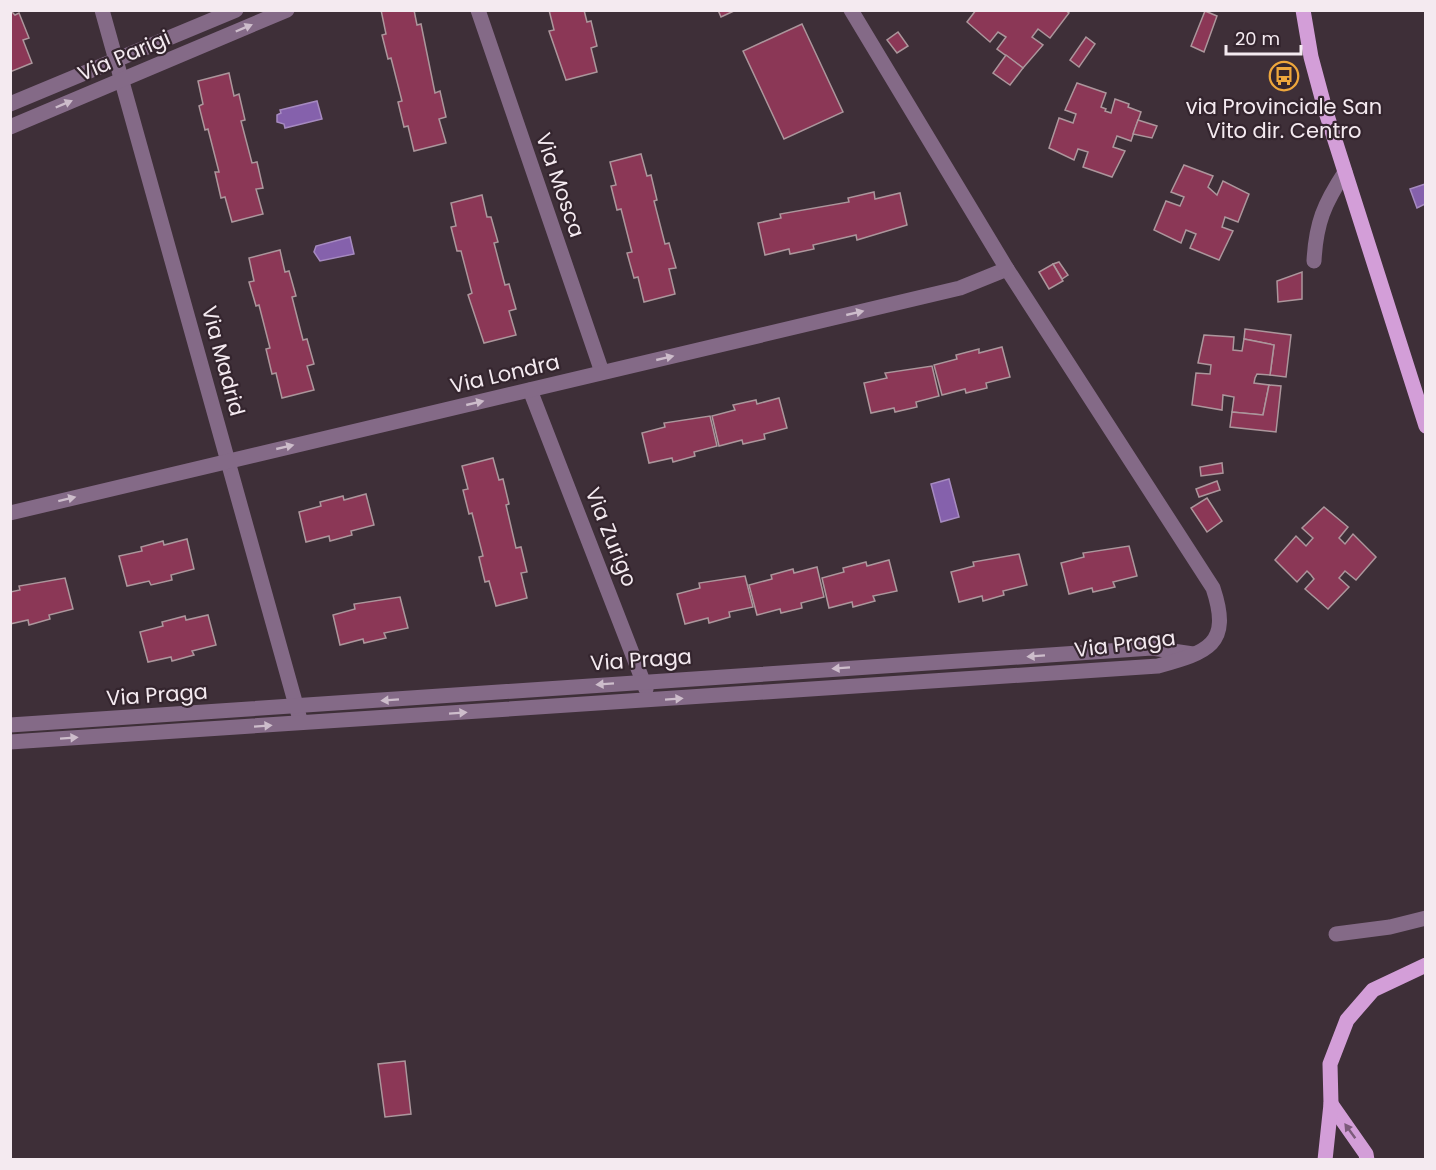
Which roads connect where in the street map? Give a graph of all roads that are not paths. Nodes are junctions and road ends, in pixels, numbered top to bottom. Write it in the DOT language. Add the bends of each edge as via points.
graph roads {
  1 [pos="102,10"];
  2 [pos="236,10"];
  3 [pos="286,10"];
  4 [pos="478,10"];
  5 [pos="851,10"];
  6 [pos="1303,10"];
  7 [pos="117,60"];
  8 [pos="123,79"];
  9 [pos="10,104"];
  10 [pos="10,127"];
  11 [pos="1345,172"];
  12 [pos="1314,261"];
  13 [pos="1007,269"];
  14 [pos="602,372"];
  15 [pos="530,390"];
  16 [pos="1425,426"];
  17 [pos="228,460"];
  18 [pos="10,513"];
  19 [pos="1199,655"];
  20 [pos="645,681"];
  21 [pos="648,701"];
  22 [pos="296,707"];
  23 [pos="301,723"];
  24 [pos="10,725"];
  25 [pos="10,742"];
  26 [pos="1425,918"];
  27 [pos="1336,934"];
  28 [pos="1425,965"];
  29 [pos="1331,1104"];
  30 [pos="1371,1158"];
  31 [pos="1325,1160"];
  1 -- 7 [label="street, Via Madrid"];
  2 -- 7 [label="street, Via Parigi"];
  8 -- 3 [label="street, Via Parigi, one-way"];
  4 -- 14 [label="street, Via Mosca"];
  5 -- 13 [label="street"];
  6 -- 11 [label="main road" via="1311,57"];
  7 -- 8 [label="street, Via Madrid"];
  7 -- 9 [label="street, Via Parigi"];
  10 -- 8 [label="street, Via Parigi, one-way"];
  8 -- 17 [label="street, Via Madrid"];
  11 -- 12 [label="street" via="1325,202 1315,232"];
  11 -- 16 [label="main road"];
  14 -- 13 [label="street, Via Londra, one-way" via="960,288"];
  13 -- 19 [label="street" via="1213,588 1222,613 1218,636"];
  14 -- 15 [label="street, Via Londra"];
  17 -- 15 [label="street, Via Londra, one-way"];
  15 -- 20 [label="street, Via Zurigo"];
  18 -- 17 [label="street, Via Londra, one-way"];
  17 -- 22 [label="street, Via Madrid"];
  19 -- 20 [label="street, Via Praga, one-way" via="1152,648"];
  21 -- 19 [label="street, Via Praga, one-way" via="1158,666"];
  20 -- 21 [label="street, Via Zurigo"];
  20 -- 22 [label="street, Via Praga, one-way"];
  23 -- 21 [label="street, Via Praga, one-way"];
  22 -- 23 [label="street, Via Madrid"];
  22 -- 24 [label="street, Via Praga"];
  25 -- 23 [label="street, Via Praga, one-way"];
  26 -- 27 [label="street"];
  28 -- 29 [label="main road" via="1373,990 1347,1020 1330,1064"];
  30 -- 29 [label="main road, one-way"];
  29 -- 31 [label="main road"];
}
